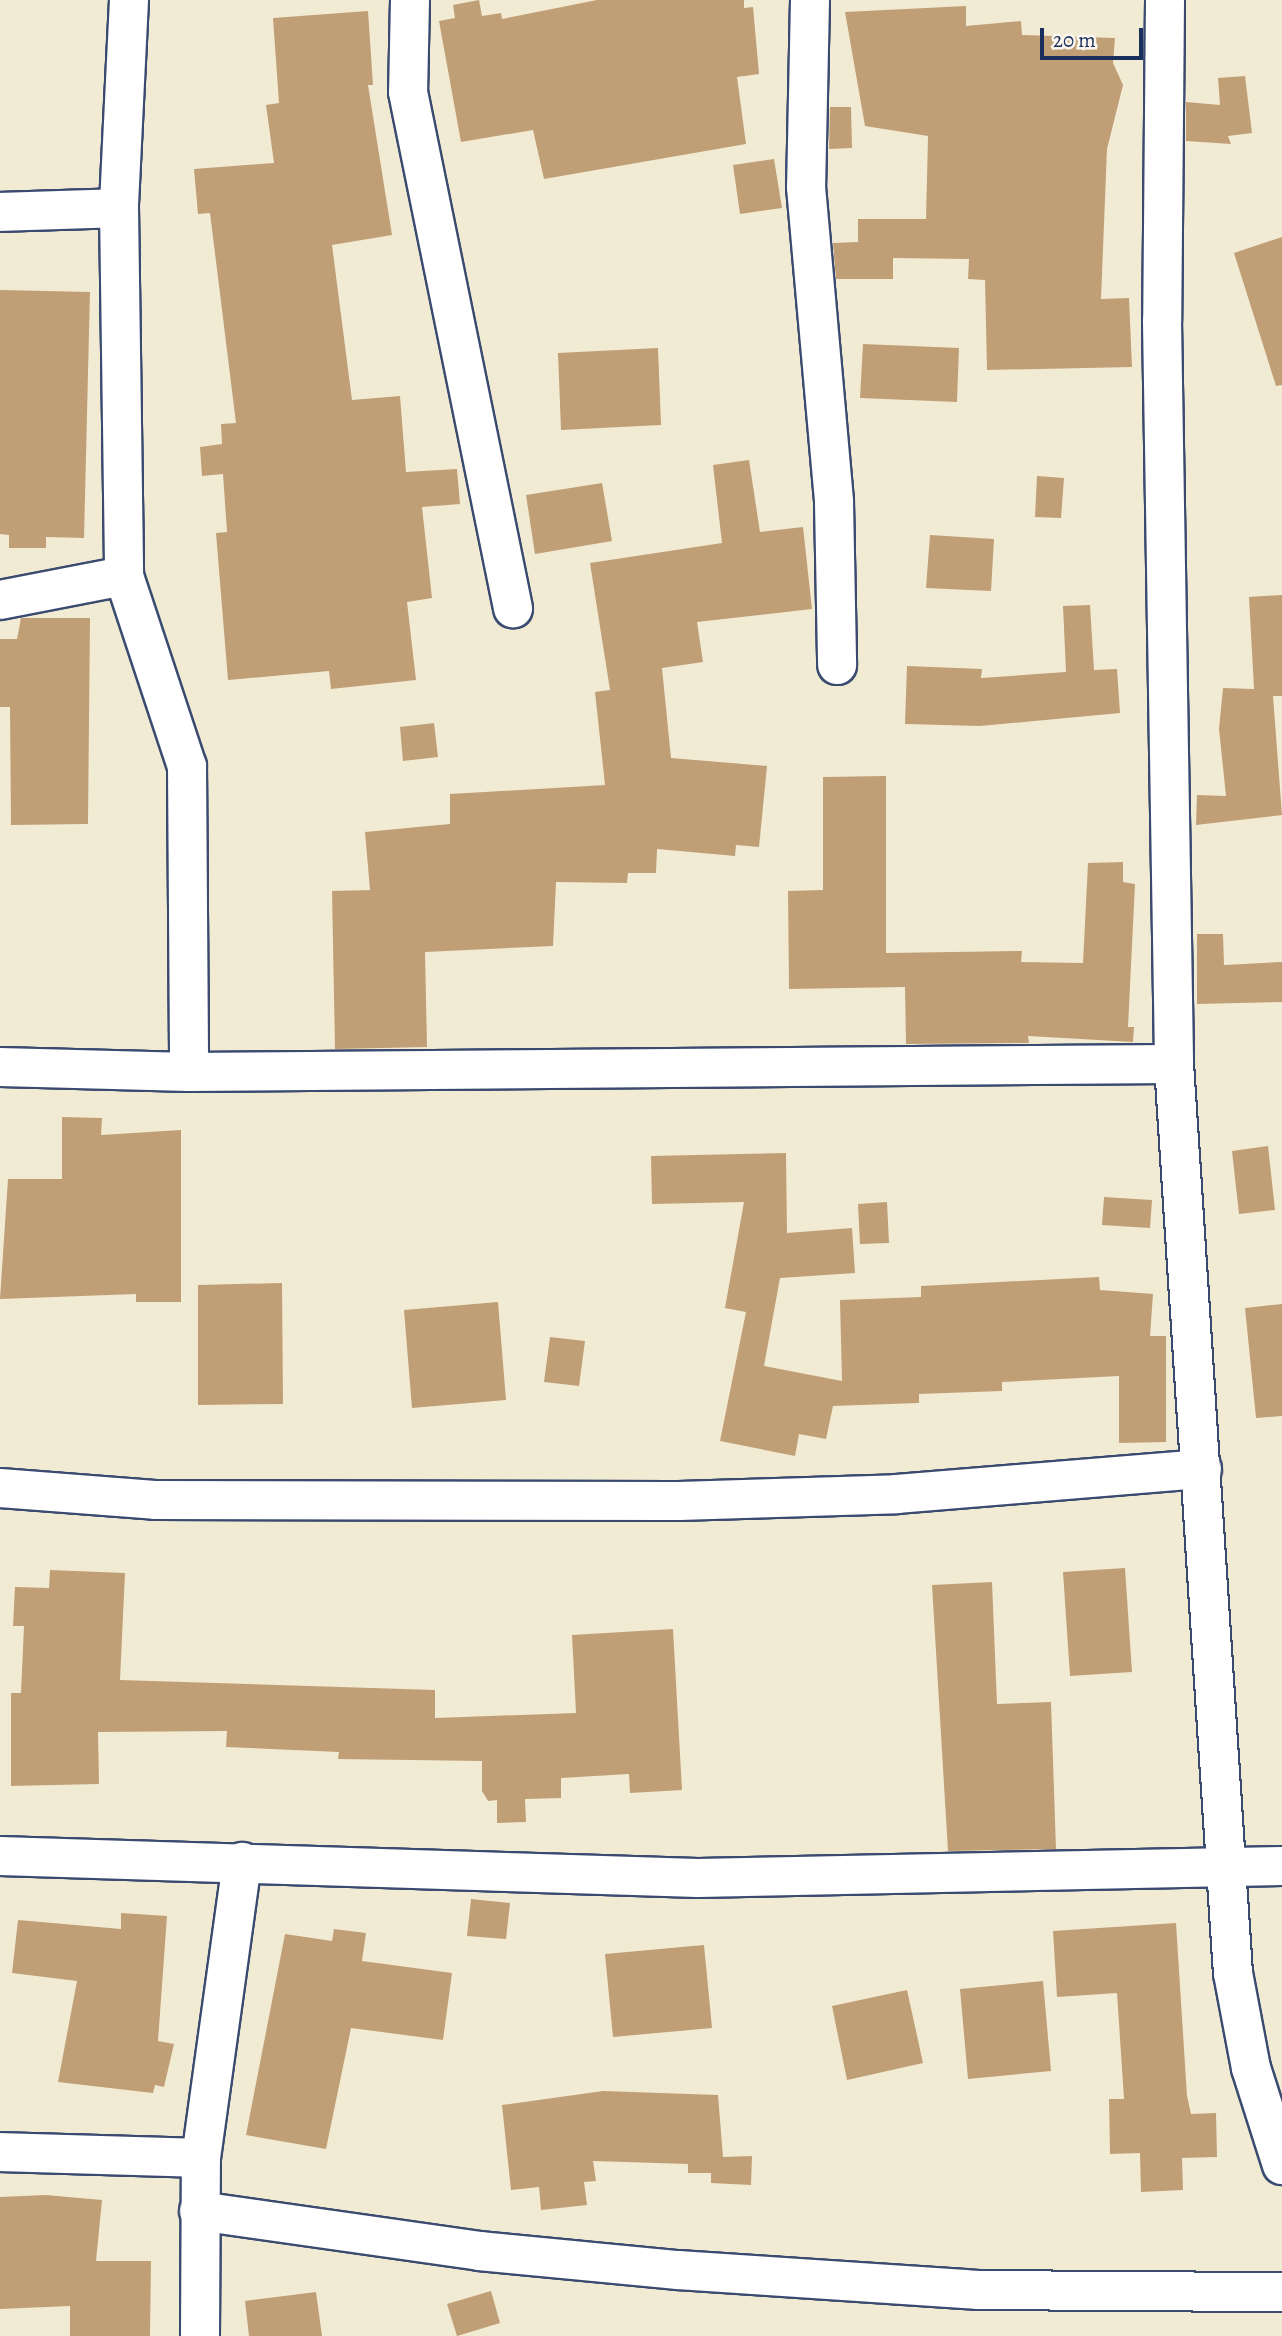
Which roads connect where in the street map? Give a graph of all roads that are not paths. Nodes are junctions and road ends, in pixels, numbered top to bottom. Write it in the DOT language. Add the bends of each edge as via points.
graph roads {
  1 [pos="129,0"];
  2 [pos="410,0"];
  3 [pos="810,0"];
  4 [pos="1165,0"];
  5 [pos="118,208"];
  6 [pos="0,212"];
  7 [pos="124,576"];
  8 [pos="0,600"];
  9 [pos="513,608"];
  10 [pos="838,665"];
  11 [pos="1174,1065"];
  12 [pos="0,1067"];
  13 [pos="189,1072"];
  14 [pos="1202,1469"];
  15 [pos="0,1488"];
  16 [pos="0,1856"];
  17 [pos="242,1862"];
  18 [pos="1227,1865"];
  19 [pos="1282,1866"];
  20 [pos="0,2152"];
  21 [pos="201,2158"];
  22 [pos="1282,2165"];
  23 [pos="199,2211"];
  24 [pos="1282,2292"];
  25 [pos="200,2336"];
  1 -- 5 [label="street"];
  2 -- 9 [label="street" via="408,92"];
  3 -- 10 [label="street" via="806,187 834,502"];
  4 -- 11 [label="street" via="1162,349"];
  5 -- 6 [label="street"];
  5 -- 7 [label="street"];
  7 -- 8 [label="street"];
  7 -- 13 [label="street" via="187,766"];
  11 -- 13 [label="street"];
  11 -- 14 [label="street"];
  12 -- 13 [label="street"];
  14 -- 15 [label="street" via="897,1494 679,1501 155,1500"];
  14 -- 18 [label="street"];
  16 -- 17 [label="street"];
  17 -- 18 [label="street" via="698,1878"];
  17 -- 21 [label="street"];
  18 -- 19 [label="street"];
  18 -- 22 [label="street" via="1233,1973 1251,2068"];
  20 -- 21 [label="street"];
  21 -- 23 [label="street"];
  23 -- 24 [label="street" via="479,2250 678,2270 978,2290"];
  23 -- 25 [label="street"];
}
